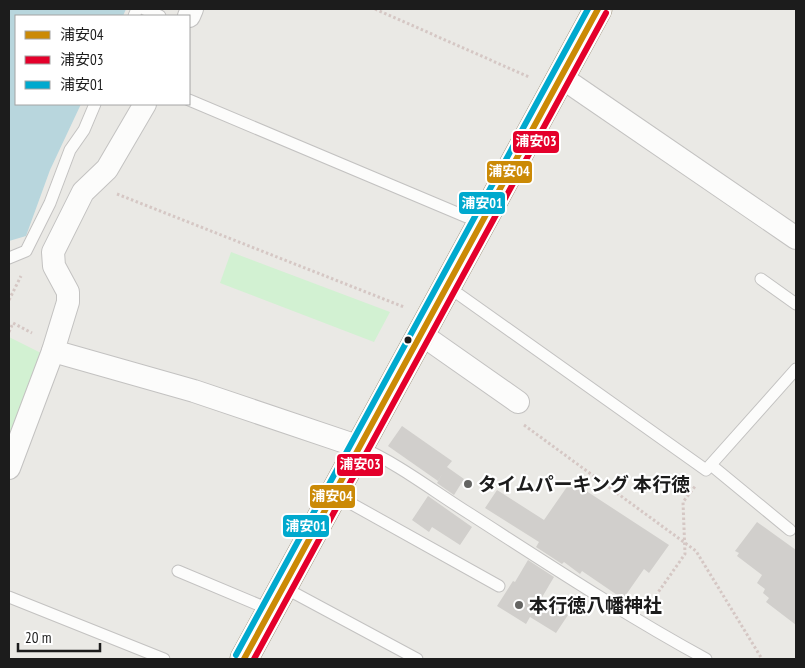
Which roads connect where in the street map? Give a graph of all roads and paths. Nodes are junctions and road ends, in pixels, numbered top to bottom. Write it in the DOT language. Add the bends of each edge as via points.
graph roads {
  1 [pos="144,9"];
  2 [pos="375,9"];
  3 [pos="598,9"];
  4 [pos="158,15"];
  5 [pos="558,83"];
  6 [pos="190,100"];
  7 [pos="95,105"];
  8 [pos="144,105"];
  9 [pos="92,182"];
  10 [pos="481,223"];
  11 [pos="796,238"];
  12 [pos="9,258"];
  13 [pos="761,279"];
  14 [pos="447,286"];
  15 [pos="796,304"];
  16 [pos="426,326"];
  17 [pos="53,351"];
  18 [pos="796,369"];
  19 [pos="517,411"];
  20 [pos="360,448"];
  21 [pos="9,468"];
  22 [pos="709,468"];
  23 [pos="334,494"];
  24 [pos="790,530"];
  25 [pos="685,543"];
  26 [pos="178,571"];
  27 [pos="499,586"];
  28 [pos="9,597"];
  29 [pos="277,598"];
  30 [pos="638,621"];
  31 [pos="164,659"];
  32 [pos="244,659"];
  33 [pos="417,659"];
  34 [pos="706,659"];
  35 [pos="762,659"];
  1 -- 4 [label="lane"];
  2 -- 5 [label="path"];
  3 -- 5 [label="main road"];
  5 -- 10 [label="main road"];
  5 -- 11 [label="street"];
  6 -- 10 [label="lane"];
  7 -- 12 [label="lane" via="84,130 70,150 50,203 26,252"];
  8 -- 9 [label="street" via="110,164"];
  9 -- 16 [label="path"];
  9 -- 17 [label="street" via="83,192 53,252 54,266 66,286 68,297"];
  10 -- 14 [label="main road"];
  13 -- 15 [label="lane"];
  14 -- 16 [label="main road"];
  14 -- 22 [label="lane"];
  16 -- 19 [label="street"];
  16 -- 20 [label="main road"];
  17 -- 20 [label="street" via="194,391"];
  17 -- 21 [label="street"];
  18 -- 22 [label="lane"];
  19 -- 25 [label="path"];
  20 -- 23 [label="main road"];
  20 -- 30 [label="lane" via="386,458"];
  22 -- 24 [label="lane"];
  22 -- 25 [label="path" via="683,502"];
  23 -- 27 [label="lane"];
  23 -- 29 [label="main road"];
  25 -- 30 [label="path" via="685,554"];
  25 -- 35 [label="path" via="696,550"];
  26 -- 29 [label="lane"];
  28 -- 31 [label="lane"];
  29 -- 32 [label="main road"];
  29 -- 33 [label="lane"];
  30 -- 34 [label="lane"];
}
